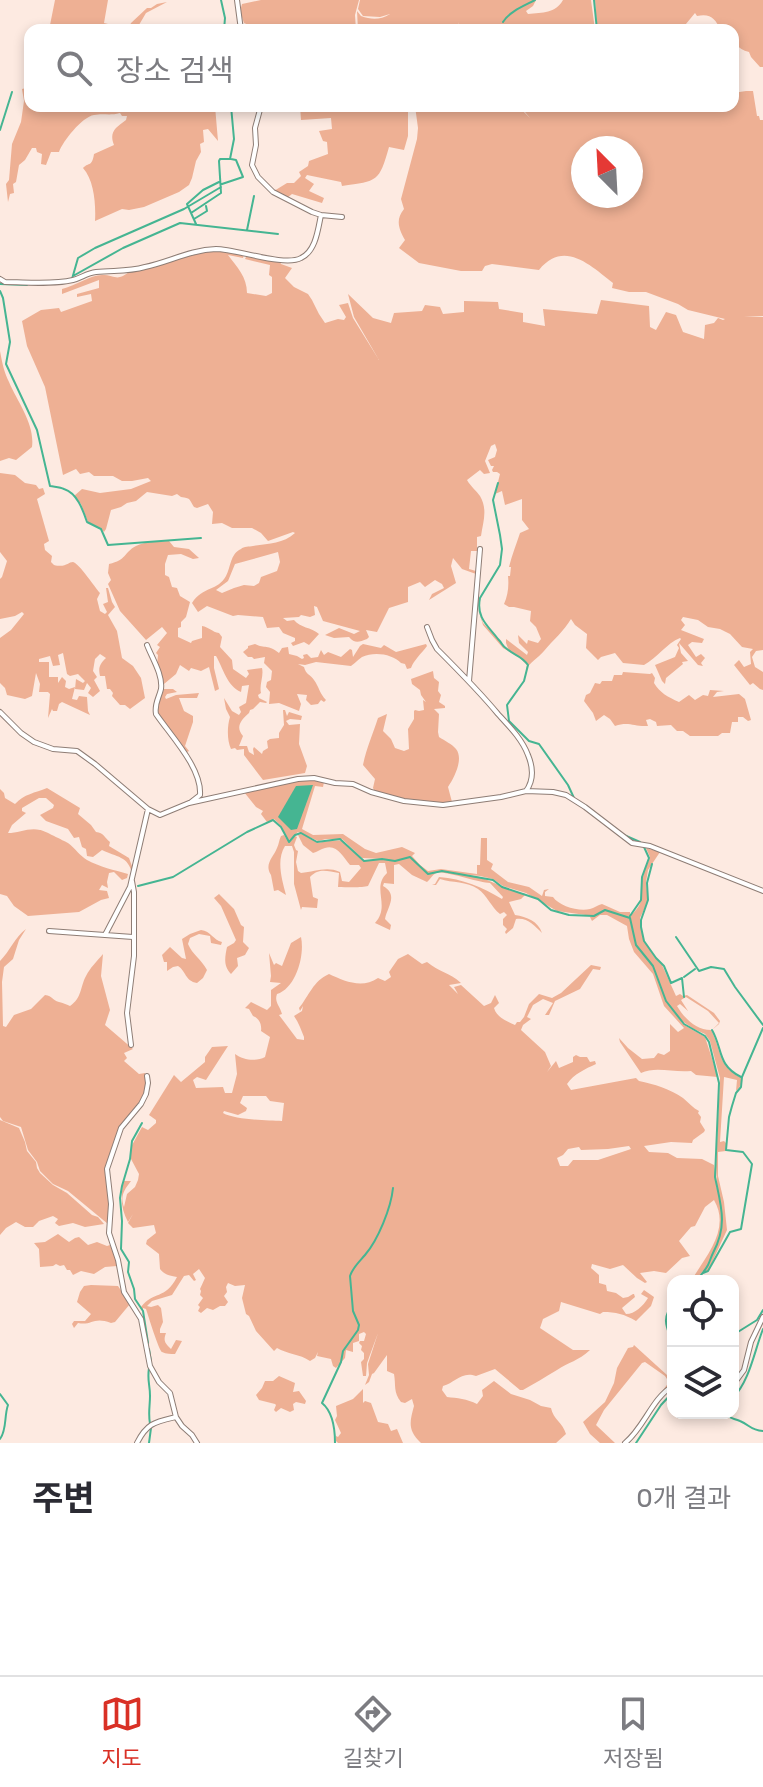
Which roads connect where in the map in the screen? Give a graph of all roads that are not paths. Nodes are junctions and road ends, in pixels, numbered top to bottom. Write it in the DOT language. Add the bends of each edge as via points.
graph roads {
  1 [pos="237,0"];
  2 [pos="240,24"];
  3 [pos="259,112"];
  4 [pos="321,215"];
  5 [pos="342,217"];
  6 [pos="0,279"];
  7 [pos="480,549"];
  8 [pos="427,627"];
  9 [pos="147,645"];
  10 [pos="469,681"];
  11 [pos="0,712"];
  12 [pos="526,791"];
  13 [pos="189,803"];
  14 [pos="148,809"];
  15 [pos="132,880"];
  16 [pos="763,891"];
  17 [pos="49,931"];
  18 [pos="105,935"];
  19 [pos="133,937"];
  20 [pos="131,1045"];
  21 [pos="147,1076"];
  22 [pos="763,1317"];
  23 [pos="739,1377"];
  24 [pos="667,1390"];
  25 [pos="176,1417"];
  26 [pos="137,1443"];
  27 [pos="197,1443"];
  28 [pos="625,1443"];
  1 -- 2 [label="street"];
  3 -- 4 [label="street" via="254,170 273,192"];
  4 -- 5 [label="street"];
  4 -- 6 [label="street" via="312,246 297,260 215,249 72,280"];
  7 -- 10 [label="street"];
  8 -- 10 [label="street" via="437,649"];
  9 -- 13 [label="street" via="162,685 156,714 199,779 200,795"];
  10 -- 12 [label="street" via="527,751 532,775"];
  11 -- 14 [label="street" via="34,742 77,751"];
  12 -- 13 [label="street" via="443,805 305,778"];
  12 -- 16 [label="street" via="566,795 632,843"];
  13 -- 14 [label="street" via="160,815"];
  14 -- 15 [label="street"];
  15 -- 18 [label="street"];
  15 -- 19 [label="street"];
  17 -- 18 [label="street"];
  18 -- 19 [label="street"];
  19 -- 20 [label="street" via="127,1013"];
  21 -- 25 [label="street" via="146,1094 121,1128 107,1169 109,1233 124,1292 141,1319 150,1366 170,1393"];
  22 -- 23 [label="street"];
  24 -- 28 [label="street"];
  25 -- 26 [label="street" via="144,1430"];
  25 -- 27 [label="street"];
}
